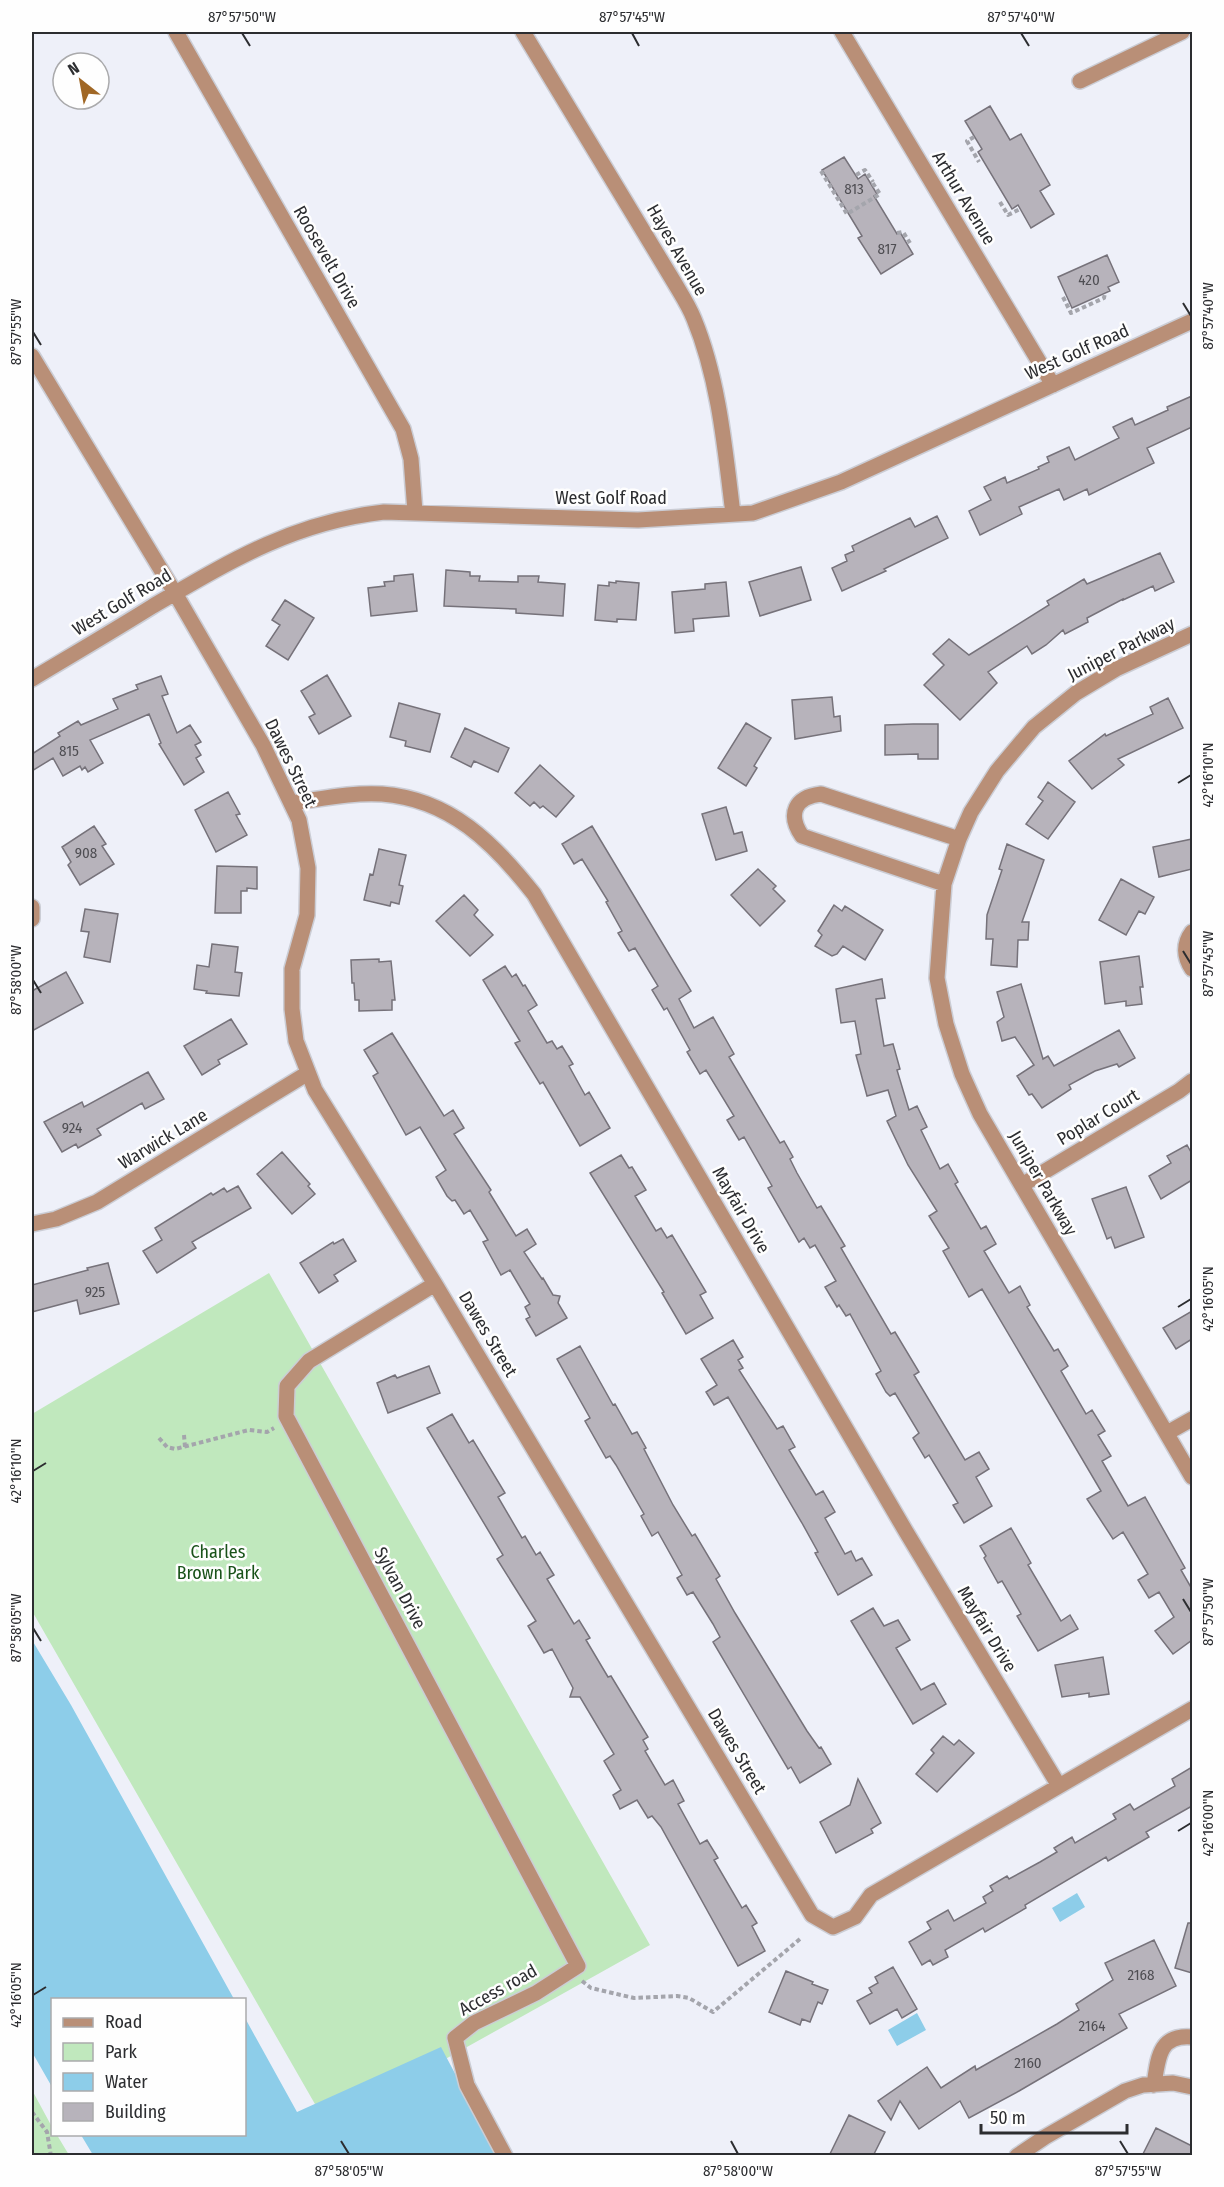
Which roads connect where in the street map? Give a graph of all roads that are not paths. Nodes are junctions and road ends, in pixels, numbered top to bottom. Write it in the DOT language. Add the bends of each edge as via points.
graph roads {
  1 [pos="176,32"];
  2 [pos="523,32"];
  3 [pos="842,32"];
  4 [pos="1182,32"];
  5 [pos="1080,81"];
  6 [pos="1192,321"];
  7 [pos="32,356"];
  8 [pos="1053,385"];
  9 [pos="415,512"];
  10 [pos="733,514"];
  11 [pos="175,593"];
  12 [pos="1192,634"];
  13 [pos="32,680"];
  14 [pos="291,803"];
  15 [pos="959,839"];
  16 [pos="944,885"];
  17 [pos="32,907"];
  18 [pos="32,919"];
  19 [pos="1192,932"];
  20 [pos="1192,969"];
  21 [pos="308,1073"];
  22 [pos="1192,1081"];
  23 [pos="1022,1185"];
  24 [pos="32,1224"];
  25 [pos="435,1284"];
  26 [pos="1192,1419"];
  27 [pos="1167,1433"];
  28 [pos="1192,1477"];
  29 [pos="1192,1709"];
  30 [pos="1059,1786"];
  31 [pos="574,1969"];
  32 [pos="1192,2037"];
  33 [pos="1154,2085"];
  34 [pos="1192,2087"];
  35 [pos="505,2156"];
  36 [pos="1017,2156"];
  1 -- 9 [label="street, Roosevelt Drive" via="403,429 411,459"];
  2 -- 10 [label="street, Hayes Avenue" via="693,317 718,409"];
  3 -- 8 [label="street, Arthur Avenue"];
  4 -- 5 [label="street"];
  6 -- 8 [label="street, West Golf Road"];
  7 -- 11 [label="street, Dawes Street"];
  8 -- 10 [label="street, West Golf Road" via="841,482 753,513"];
  9 -- 10 [label="street, West Golf Road" via="638,520"];
  9 -- 11 [label="street, West Golf Road" via="352,515 314,525 252,549"];
  11 -- 13 [label="street, West Golf Road"];
  11 -- 14 [label="street, Dawes Street" via="263,745"];
  12 -- 15 [label="street, Juniper Parkway" via="1116,669 1076,693 1034,727 997,771"];
  14 -- 21 [label="street, Dawes Street" via="299,820 308,868 307,915 292,969 296,1041"];
  14 -- 30 [label="street, Mayfair Drive" via="348,794 382,794 415,800 451,814 479,834 527,885"];
  15 -- 16 [label="street, Juniper Parkway"];
  15 -- 16 [label="street" via="821,794 808,795 794,811 795,826 802,836"];
  16 -- 23 [label="street, Juniper Parkway" via="937,978 946,1024 980,1114"];
  17 -- 18 [label="street"];
  19 -- 20 [label="street" via="1185,947"];
  21 -- 24 [label="street, Warwick Lane" via="97,1202"];
  21 -- 25 [label="street, Dawes Street"];
  22 -- 23 [label="street, Poplar Court"];
  23 -- 27 [label="street, Juniper Parkway"];
  25 -- 30 [label="street, Dawes Street" via="812,1915 833,1927 855,1917 871,1894"];
  25 -- 31 [label="street, Sylvan Drive" via="309,1361 287,1386 286,1416"];
  26 -- 27 [label="street"];
  27 -- 28 [label="street, Juniper Parkway"];
  29 -- 30 [label="street, Dawes Street"];
  31 -- 35 [label="street, Access road" via="536,1993 474,2023 455,2038 467,2085"];
  32 -- 33 [label="street" via="1176,2036 1166,2043 1157,2062"];
  33 -- 34 [label="street"];
  33 -- 36 [label="street" via="1125,2091"];
}
